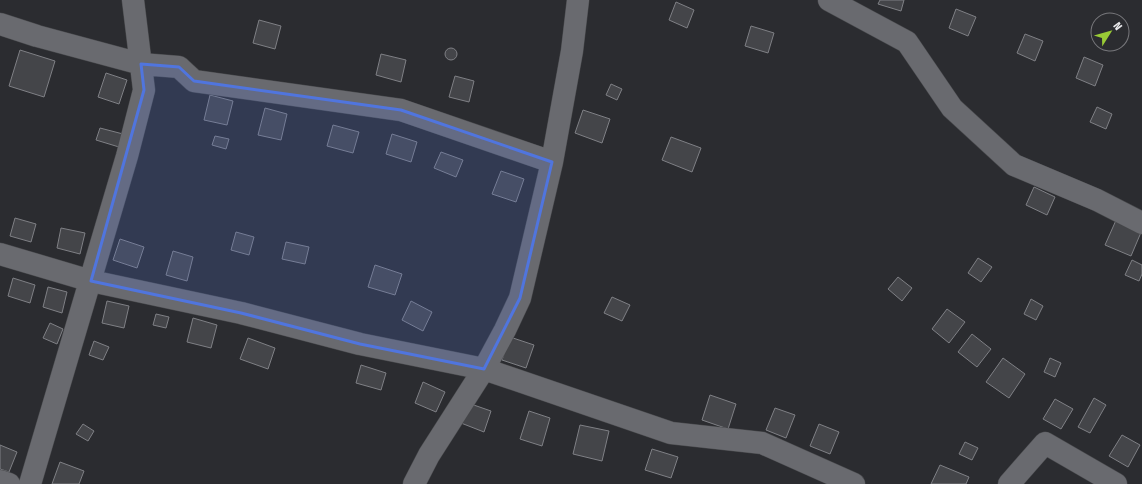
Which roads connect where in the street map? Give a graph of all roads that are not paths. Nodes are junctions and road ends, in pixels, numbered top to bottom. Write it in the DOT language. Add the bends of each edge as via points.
graph roads {
  1 [pos="133,0"];
  2 [pos="578,0"];
  3 [pos="829,0"];
  4 [pos="858,7"];
  5 [pos="0,24"];
  6 [pos="140,64"];
  7 [pos="552,162"];
  8 [pos="1142,223"];
  9 [pos="0,254"];
  10 [pos="91,281"];
  11 [pos="484,369"];
  12 [pos="429,455"];
  13 [pos="0,481"];
  14 [pos="9,484"];
  15 [pos="30,484"];
  16 [pos="414,484"];
  17 [pos="430,484"];
  18 [pos="854,484"];
  19 [pos="1009,484"];
  20 [pos="1116,484"];
  1 -- 6 [label="street"];
  2 -- 7 [label="street" via="572,51"];
  3 -- 4 [label="street"];
  4 -- 8 [label="street" via="907,42 952,108 1014,166 1097,200"];
  5 -- 6 [label="street"];
  6 -- 7 [label="street" via="179,67 194,81 400,110"];
  6 -- 10 [label="street" via="144,90"];
  7 -- 11 [label="street" via="520,298"];
  9 -- 10 [label="street"];
  10 -- 11 [label="street" via="241,313 360,344"];
  10 -- 15 [label="street"];
  11 -- 12 [label="street"];
  11 -- 18 [label="street" via="671,433 762,442"];
  12 -- 16 [label="street"];
  12 -- 17 [label="street"];
  13 -- 14 [label="street"];
  19 -- 20 [label="street" via="1045,443"];
}
